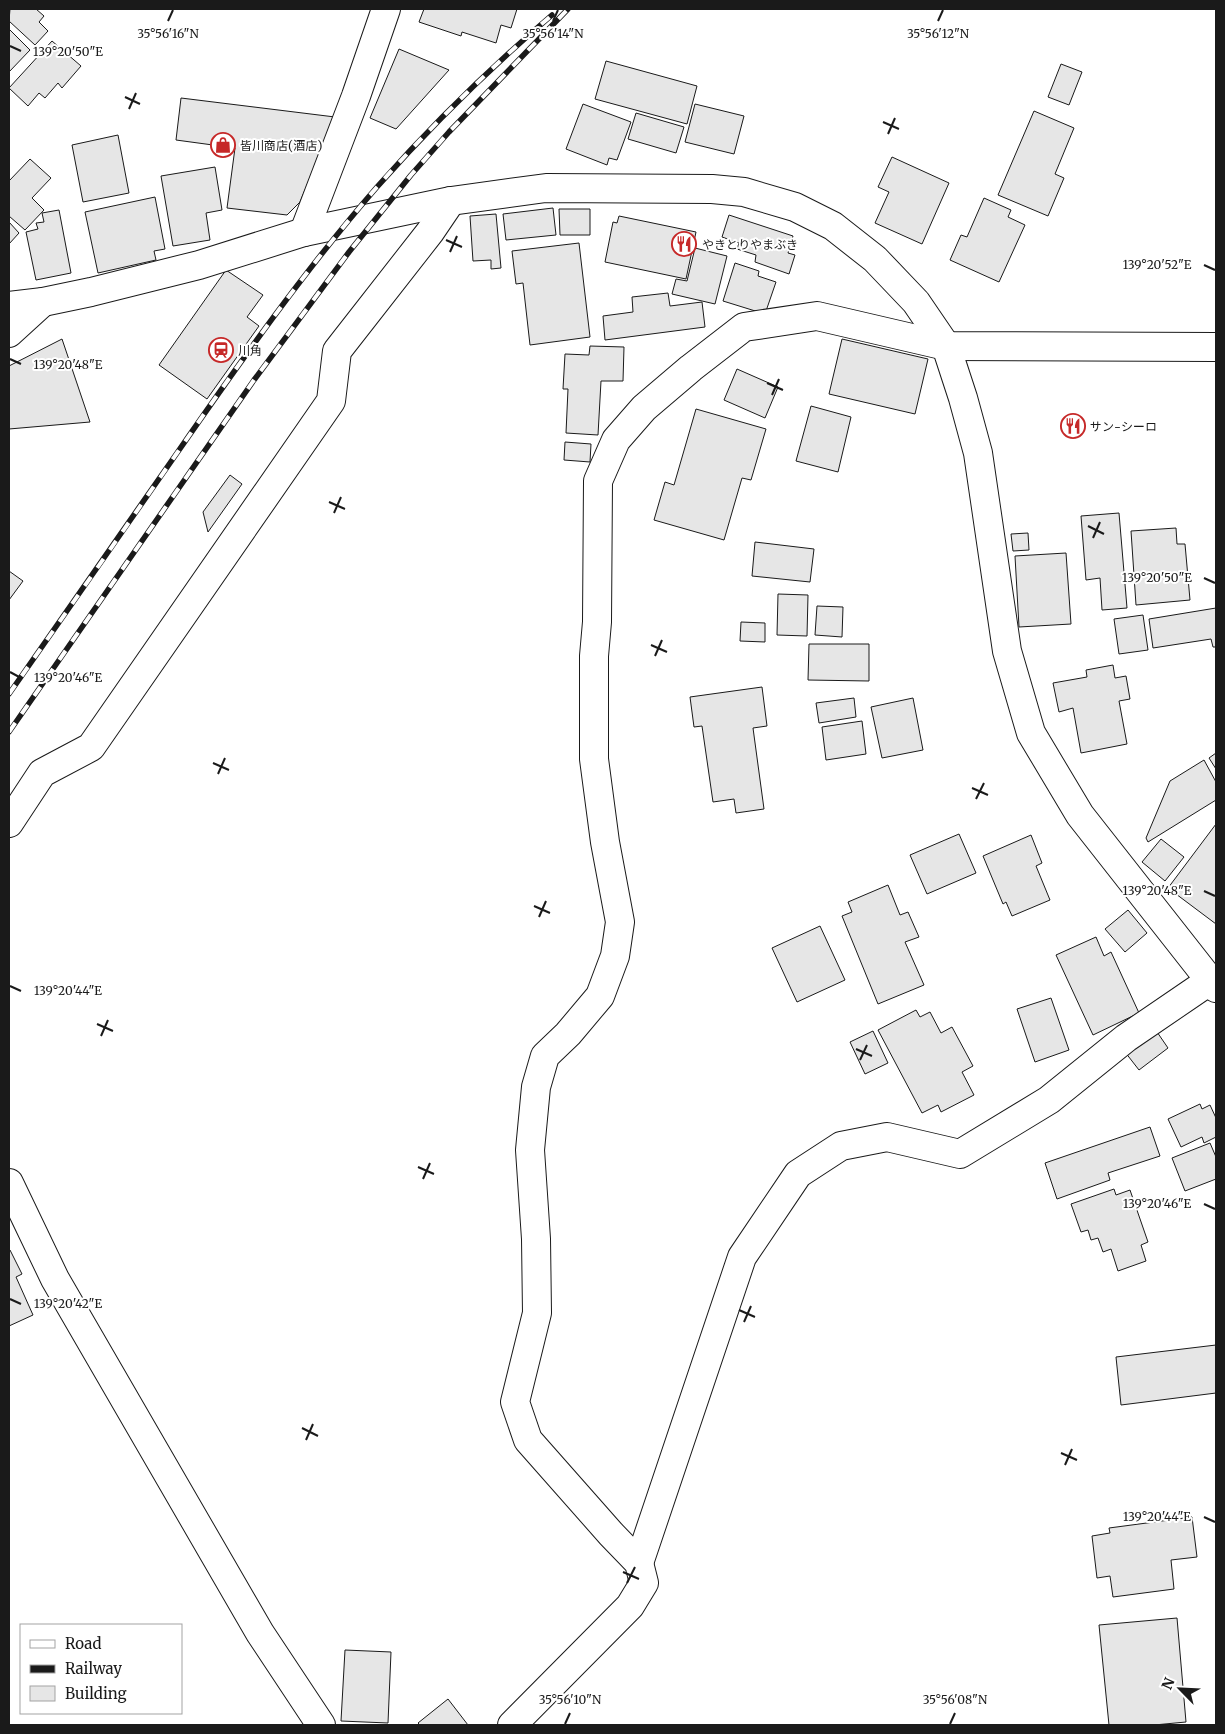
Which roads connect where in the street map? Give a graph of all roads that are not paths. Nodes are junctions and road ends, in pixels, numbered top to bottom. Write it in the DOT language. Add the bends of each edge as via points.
graph roads {
  1 [pos="386,9"];
  2 [pos="451,202"];
  3 [pos="304,232"];
  4 [pos="43,302"];
  5 [pos="9,306"];
  6 [pos="9,333"];
  7 [pos="946,346"];
  8 [pos="1216,347"];
  9 [pos="9,823"];
  10 [pos="1213,984"];
  11 [pos="9,1183"];
  12 [pos="639,1563"];
  13 [pos="314,1723"];
  14 [pos="512,1725"];
  1 -- 3 [label="street"];
  2 -- 3 [label="street"];
  2 -- 7 [label="street" via="546,188 712,189 752,194 795,207 833,226 875,259 916,302"];
  2 -- 9 [label="street" via="337,351 331,400 91,748 42,773"];
  3 -- 4 [label="street" via="199,264"];
  4 -- 5 [label="street"];
  4 -- 6 [label="street"];
  7 -- 8 [label="street"];
  7 -- 10 [label="street" via="978,453 1007,651 1031,733 1080,815"];
  7 -- 12 [label="street" via="817,316 744,327 644,408 616,440 598,481 594,759 620,922 615,956 600,996 545,1056 536,1088 530,1150 537,1313 515,1402 528,1440"];
  10 -- 12 [label="street" via="1126,1038 1049,1100 960,1154 887,1137 841,1146 798,1174 742,1257"];
  11 -- 13 [label="street" via="55,1279"];
  12 -- 14 [label="street" via="644,1583 630,1606"];
}
